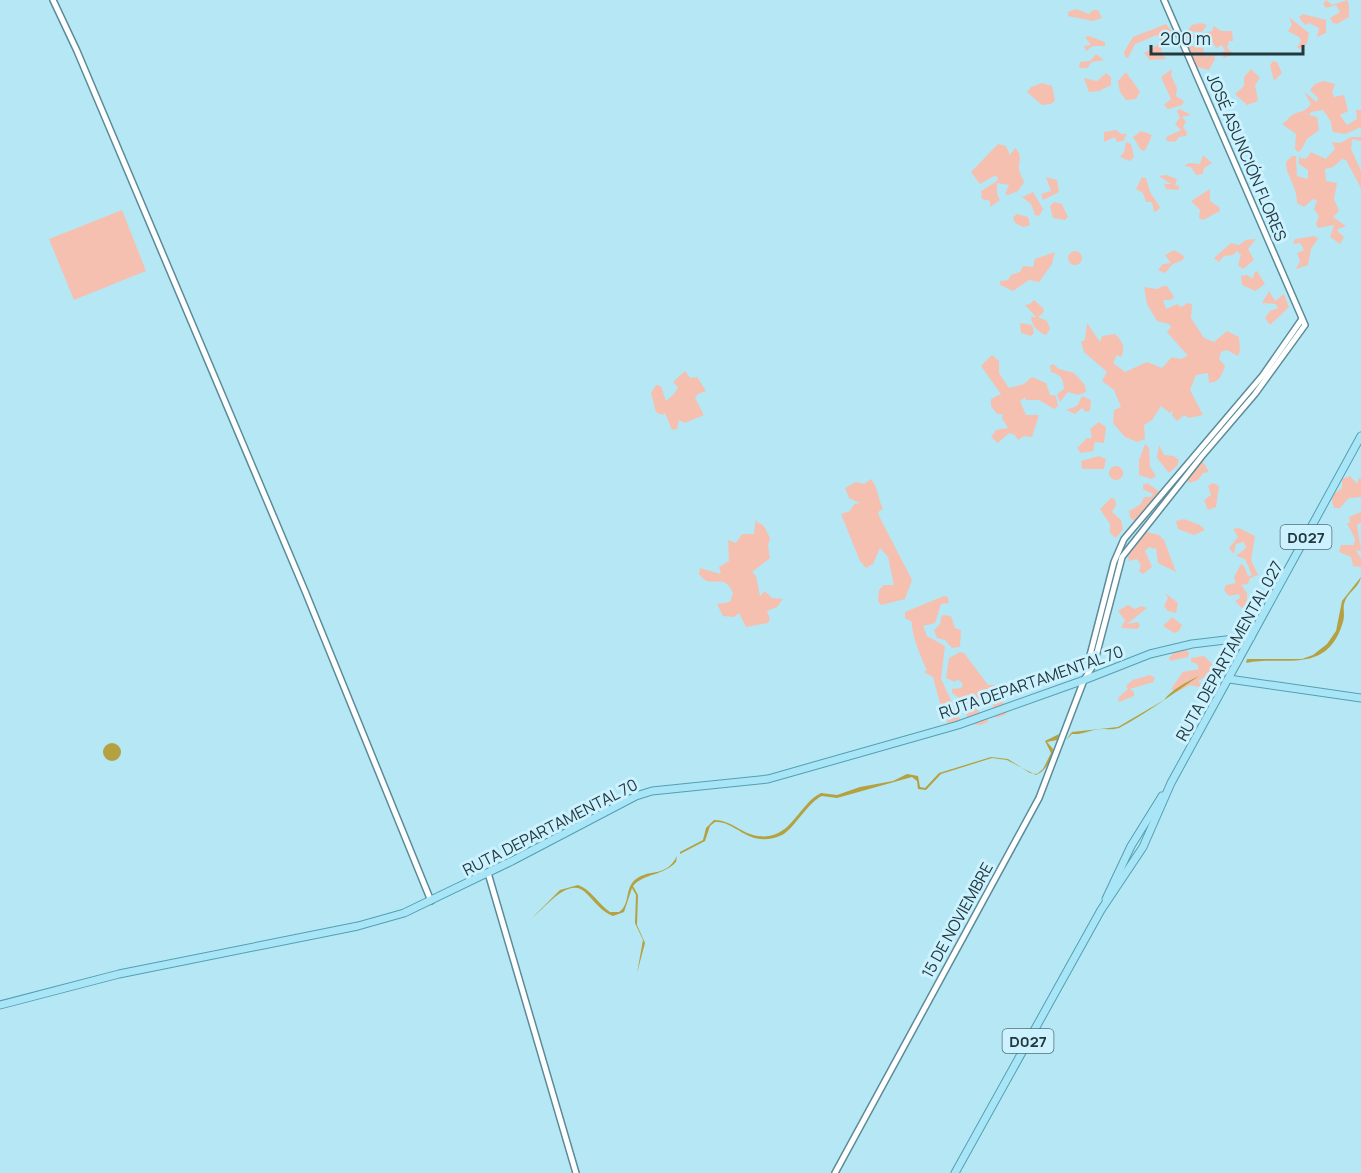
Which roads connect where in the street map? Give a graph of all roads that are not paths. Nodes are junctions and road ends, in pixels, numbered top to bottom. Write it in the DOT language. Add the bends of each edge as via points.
graph roads {
  1 [pos="53,0"];
  2 [pos="1164,0"];
  3 [pos="1302,319"];
  4 [pos="1361,436"];
  5 [pos="1251,637"];
  6 [pos="1086,677"];
  7 [pos="1229,679"];
  8 [pos="1361,698"];
  9 [pos="1172,783"];
  10 [pos="488,873"];
  11 [pos="430,902"];
  12 [pos="1101,910"];
  13 [pos="0,1005"];
  14 [pos="576,1173"];
  15 [pos="835,1173"];
  16 [pos="955,1173"];
  1 -- 11 [label="street" via="305,591"];
  2 -- 3 [label="street, JOSÉ ASUNCIÓN FLORES"];
  3 -- 6 [label="street" via="1263,375 1124,539 1114,562"];
  3 -- 6 [label="street, JOSÉ ASUNCIÓN FLORES" via="1305,325 1255,394 1122,557 1094,664"];
  4 -- 5 [label="main road, RUTA DEPARTAMENTAL 027 / D027"];
  5 -- 6 [label="main road, RUTA DEPARTAMENTAL 70" via="1172,648"];
  5 -- 7 [label="main road, RUTA DEPARTAMENTAL 027 / D027"];
  6 -- 10 [label="main road, RUTA DEPARTAMENTAL 70" via="958,725 768,779 636,796"];
  6 -- 15 [label="street, 15 DE NOVIEMBRE" via="1039,798"];
  7 -- 8 [label="main road"];
  7 -- 9 [label="main road, RUTA DEPARTAMENTAL 027 / D027"];
  9 -- 12 [label="main road, RUTA DEPARTAMENTAL 027 / D027" via="1131,846"];
  9 -- 12 [label="main road, RUTA DEPARTAMENTAL 027 / D027" via="1143,847"];
  10 -- 11 [label="main road, RUTA DEPARTAMENTAL 70"];
  10 -- 14 [label="street"];
  11 -- 13 [label="main road, RUTA DEPARTAMENTAL 70" via="404,914 358,926 119,974"];
  12 -- 16 [label="main road, RUTA DEPARTAMENTAL 027 / D027"];
}
